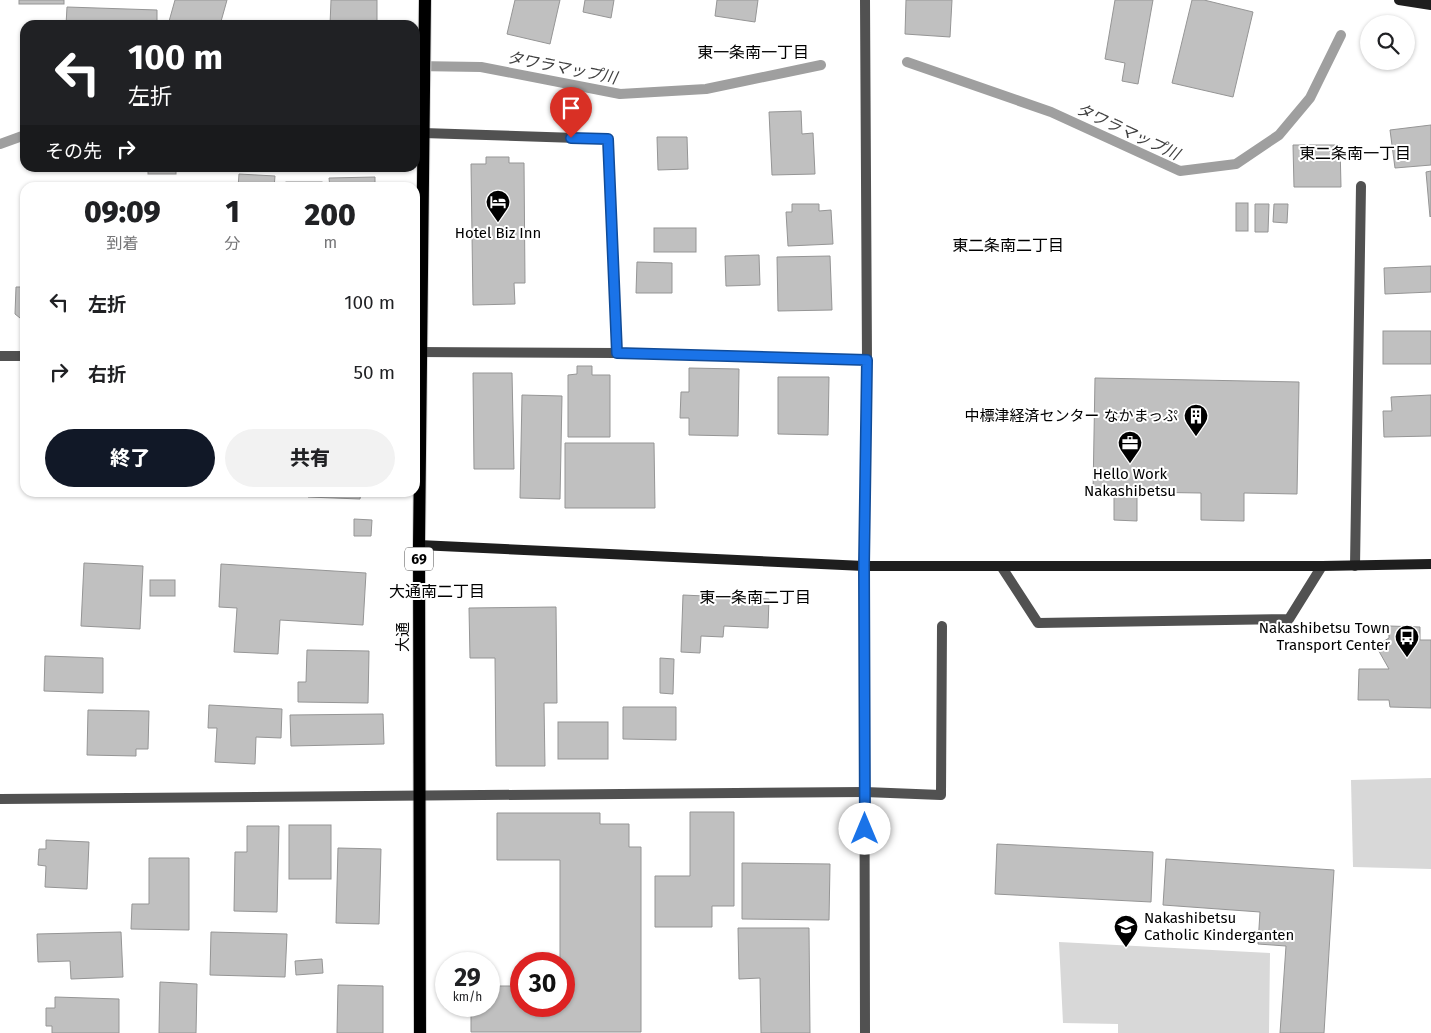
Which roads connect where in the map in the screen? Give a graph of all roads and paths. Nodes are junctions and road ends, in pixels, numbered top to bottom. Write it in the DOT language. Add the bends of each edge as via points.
graph roads {
  1 [pos="425,0"];
  2 [pos="865,0"];
  3 [pos="1399,0"];
  4 [pos="1431,5"];
  5 [pos="423,133"];
  6 [pos="1361,186"];
  7 [pos="420,264"];
  8 [pos="420,352"];
  9 [pos="617,353"];
  10 [pos="0,356"];
  11 [pos="20,356"];
  12 [pos="867,360"];
  13 [pos="419,497"];
  14 [pos="419,546"];
  15 [pos="1431,564"];
  16 [pos="864,566"];
  17 [pos="1001,566"];
  18 [pos="1322,566"];
  19 [pos="1355,566"];
  20 [pos="942,626"];
  21 [pos="865,792"];
  22 [pos="420,795"];
  23 [pos="0,799"];
  24 [pos="420,1033"];
  25 [pos="865,1033"];
  1 -- 5 [label="main road, 大通 / 69"];
  2 -- 12 [label="street"];
  3 -- 4 [label="street"];
  5 -- 7 [label="main road, 大通 / 69"];
  5 -- 9 [label="street" via="608,139"];
  6 -- 19 [label="street"];
  8 -- 9 [label="street"];
  9 -- 12 [label="street"];
  10 -- 11 [label="street"];
  12 -- 16 [label="street"];
  13 -- 14 [label="main road, 大通 / 69"];
  14 -- 16 [label="street"];
  14 -- 22 [label="main road, 大通 / 69"];
  15 -- 19 [label="street"];
  16 -- 17 [label="street"];
  16 -- 21 [label="street"];
  17 -- 18 [label="street"];
  17 -- 18 [label="street" via="1038,622 1289,619"];
  18 -- 19 [label="street"];
  20 -- 21 [label="street" via="941,795"];
  21 -- 22 [label="street"];
  21 -- 25 [label="street"];
  22 -- 23 [label="street"];
  22 -- 24 [label="main road, 大通 / 69"];
}
